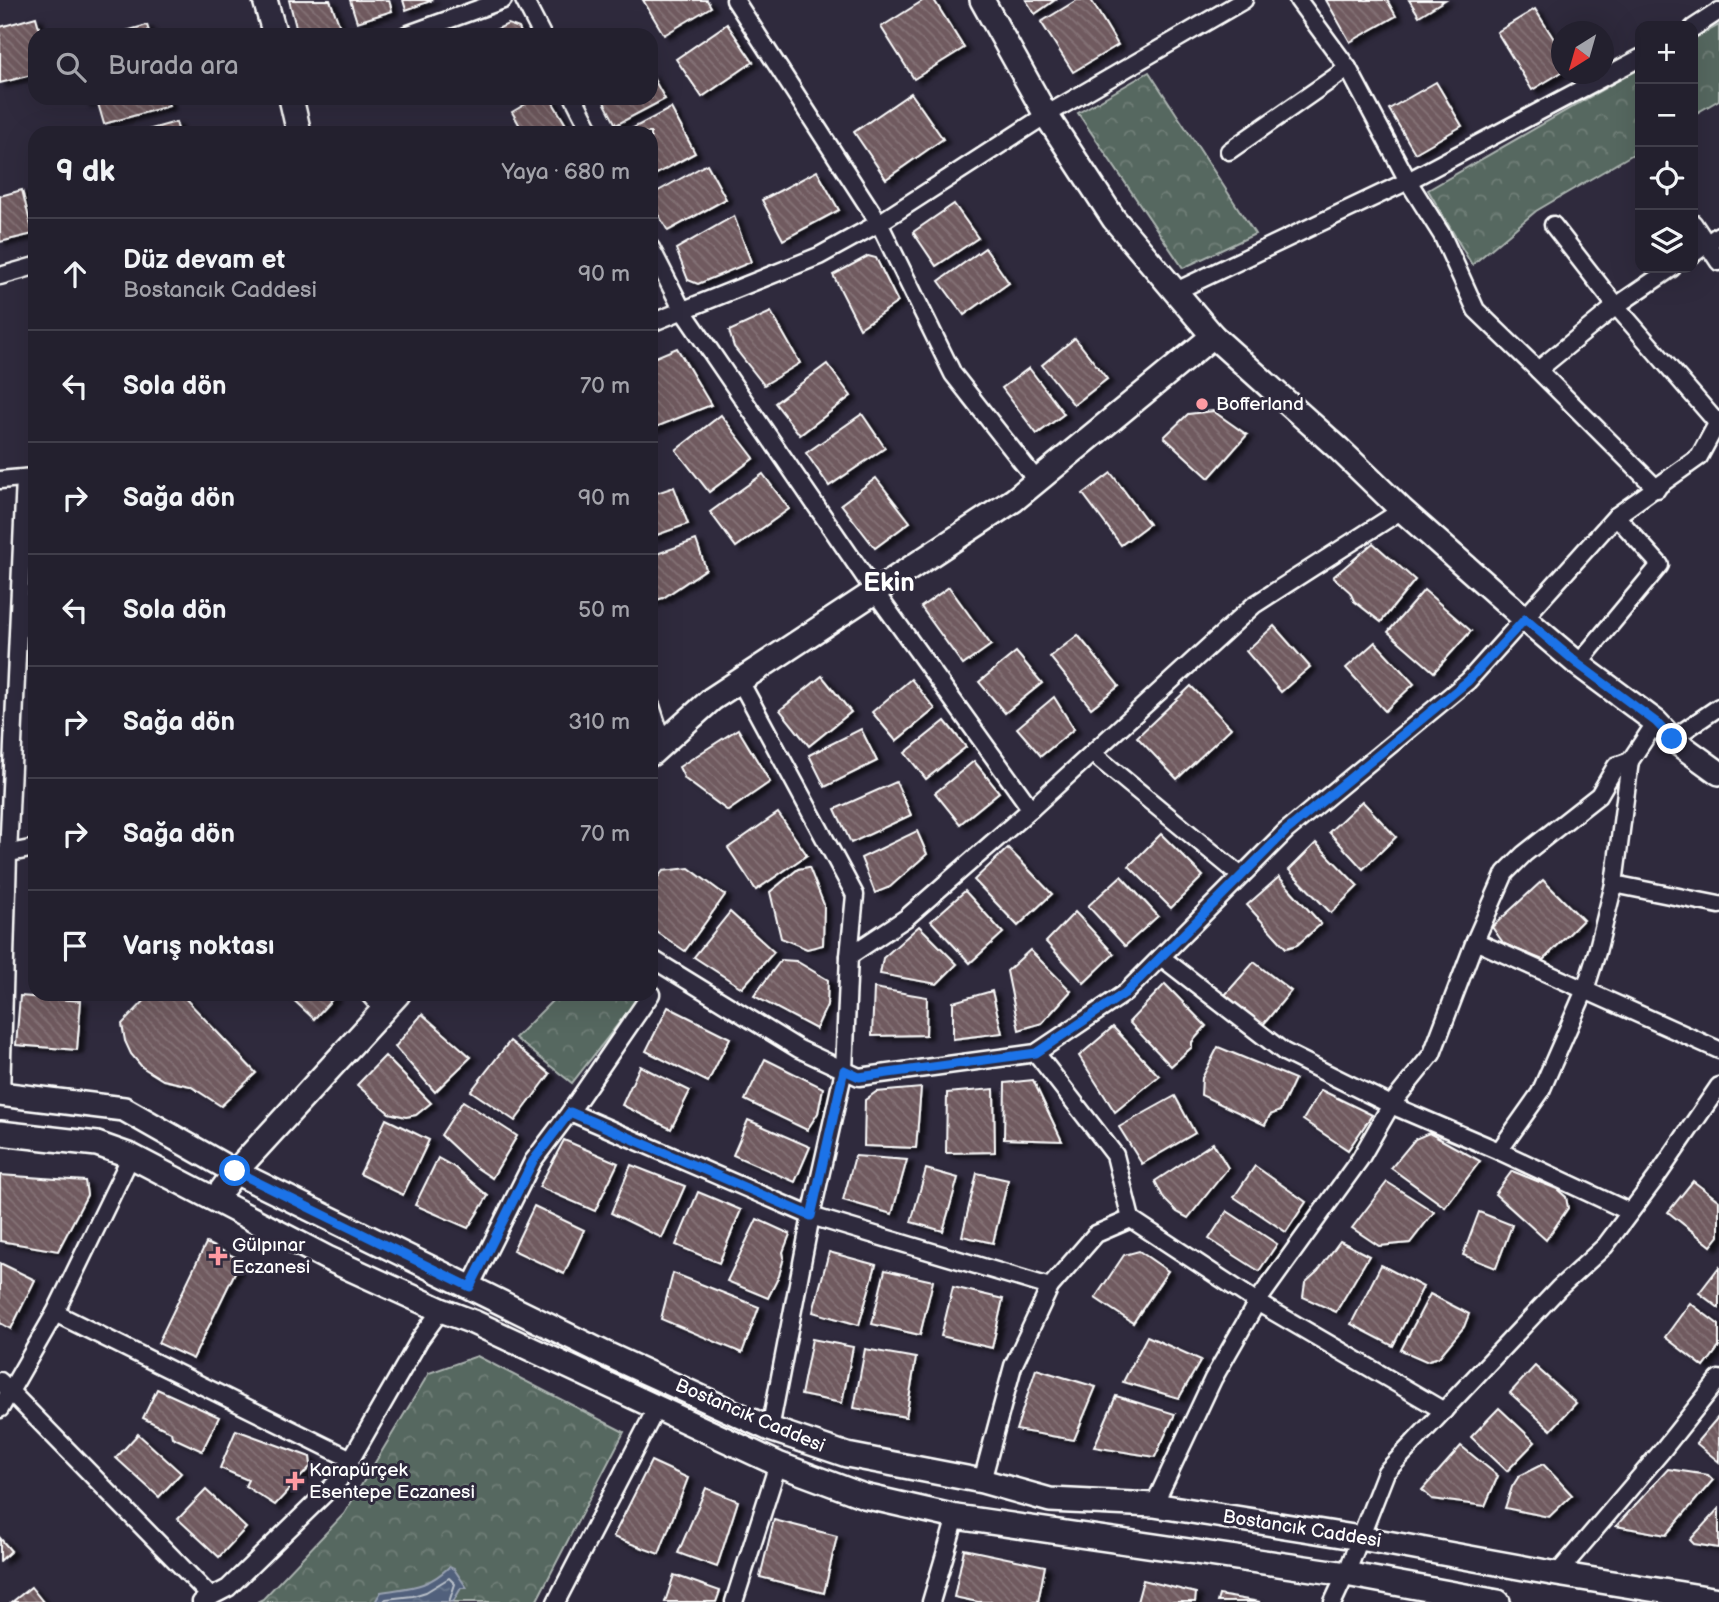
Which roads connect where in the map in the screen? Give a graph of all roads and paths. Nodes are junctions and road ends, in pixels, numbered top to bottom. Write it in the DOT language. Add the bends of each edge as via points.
graph roads {
  1 [pos="265,0"];
  2 [pos="503,0"];
  3 [pos="524,0"];
  4 [pos="735,0"];
  5 [pos="982,0"];
  6 [pos="1244,0"];
  7 [pos="1298,0"];
  8 [pos="1719,11"];
  9 [pos="1698,26"];
  10 [pos="273,28"];
  11 [pos="425,28"];
  12 [pos="538,28"];
  13 [pos="1635,61"];
  14 [pos="1348,68"];
  15 [pos="293,105"];
  16 [pos="578,105"];
  17 [pos="1046,115"];
  18 [pos="297,126"];
  19 [pos="588,126"];
  20 [pos="1230,151"];
  21 [pos="1408,181"];
  22 [pos="879,223"];
  23 [pos="1553,225"];
  24 [pos="1698,227"];
  25 [pos="1713,239"];
  26 [pos="1698,250"];
  27 [pos="658,262"];
  28 [pos="1719,262"];
  29 [pos="28,268"];
  30 [pos="1665,273"];
  31 [pos="0,276"];
  32 [pos="1176,291"];
  33 [pos="1616,306"];
  34 [pos="683,311"];
  35 [pos="658,320"];
  36 [pos="1213,336"];
  37 [pos="1538,370"];
  38 [pos="1718,422"];
  39 [pos="28,478"];
  40 [pos="0,480"];
  41 [pos="1037,481"];
  42 [pos="1657,489"];
  43 [pos="28,507"];
  44 [pos="1402,510"];
  45 [pos="1616,516"];
  46 [pos="874,592"];
  47 [pos="1525,619"];
  48 [pos="1578,664"];
  49 [pos="740,681"];
  50 [pos="1719,706"];
  51 [pos="1656,722"];
  52 [pos="1672,739"];
  53 [pos="658,747"];
  54 [pos="1092,753"];
  55 [pos="1630,761"];
  56 [pos="1719,773"];
  57 [pos="1031,809"];
  58 [pos="28,850"];
  59 [pos="4,855"];
  60 [pos="1241,876"];
  61 [pos="1614,884"];
  62 [pos="1719,905"];
  63 [pos="1475,941"];
  64 [pos="849,956"];
  65 [pos="1161,957"];
  66 [pos="658,962"];
  67 [pos="668,968"];
  68 [pos="658,983"];
  69 [pos="1585,990"];
  70 [pos="382,1001"];
  71 [pos="646,1001"];
  72 [pos="1719,1050"];
  73 [pos="1036,1053"];
  74 [pos="844,1070"];
  75 [pos="1719,1086"];
  76 [pos="1,1094"];
  77 [pos="1391,1105"];
  78 [pos="570,1112"];
  79 [pos="0,1133"];
  80 [pos="1499,1151"];
  81 [pos="131,1156"];
  82 [pos="235,1171"];
  83 [pos="215,1199"];
  84 [pos="1630,1212"];
  85 [pos="811,1216"];
  86 [pos="1131,1219"];
  87 [pos="470,1287"];
  88 [pos="1050,1287"];
  89 [pos="1257,1302"];
  90 [pos="440,1310"];
  91 [pos="55,1312"];
  92 [pos="1719,1379"];
  93 [pos="5,1386"];
  94 [pos="0,1409"];
  95 [pos="656,1409"];
  96 [pos="1444,1410"];
  97 [pos="771,1429"];
  98 [pos="351,1459"];
  99 [pos="778,1464"];
  100 [pos="982,1481"];
  101 [pos="1154,1505"];
  102 [pos="956,1517"];
  103 [pos="1360,1538"];
  104 [pos="1346,1574"];
  105 [pos="1557,1574"];
  106 [pos="206,1599"];
  107 [pos="1719,1600"];
  108 [pos="556,1602"];
  109 [pos="734,1602"];
  110 [pos="931,1602"];
  111 [pos="1333,1602"];
  112 [pos="1498,1602"];
  1 -- 10 [label="main road"];
  2 -- 11 [label="street"];
  3 -- 12 [label="street"];
  4 -- 22 [label="street"];
  5 -- 17 [label="main road"];
  6 -- 17 [label="street"];
  7 -- 14 [label="street"];
  8 -- 9 [label="street"];
  13 -- 21 [label="street"];
  14 -- 20 [label="street"];
  14 -- 21 [label="street"];
  15 -- 18 [label="main road"];
  16 -- 19 [label="street"];
  17 -- 22 [label="street"];
  17 -- 32 [label="main road" via="1114,219"];
  21 -- 32 [label="street"];
  21 -- 37 [label="street" via="1442,235 1476,310"];
  22 -- 34 [label="street" via="820,256"];
  22 -- 41 [label="street" via="953,374"];
  23 -- 33 [label="street"];
  24 -- 25 [label="street"];
  25 -- 26 [label="street"];
  25 -- 28 [label="street"];
  27 -- 34 [label="street"];
  29 -- 31 [label="street"];
  30 -- 33 [label="street"];
  32 -- 36 [label="main road"];
  33 -- 37 [label="street"];
  33 -- 38 [label="street"];
  34 -- 35 [label="street"];
  34 -- 46 [label="street"];
  36 -- 41 [label="main road"];
  36 -- 44 [label="main road"];
  37 -- 42 [label="street"];
  38 -- 42 [label="street" via="1699,457"];
  39 -- 40 [label="street"];
  41 -- 46 [label="main road"];
  42 -- 45 [label="street"];
  43 -- 59 [label="street"];
  44 -- 47 [label="main road"];
  44 -- 54 [label="street" via="1254,605"];
  45 -- 47 [label="street"];
  45 -- 48 [label="street" via="1660,565"];
  46 -- 49 [label="main road"];
  46 -- 57 [label="street"];
  47 -- 48 [label="main road"];
  47 -- 60 [label="street" via="1468,681 1286,831"];
  48 -- 51 [label="main road"];
  49 -- 53 [label="main road" via="712,699"];
  49 -- 64 [label="street" via="855,895"];
  50 -- 52 [label="street"];
  51 -- 52 [label="main road"];
  51 -- 55 [label="street"];
  52 -- 56 [label="main road"];
  54 -- 57 [label="street"];
  54 -- 60 [label="street"];
  55 -- 61 [label="street"];
  55 -- 63 [label="street" via="1616,766 1599,795 1505,873"];
  57 -- 64 [label="street" via="906,918"];
  58 -- 59 [label="street"];
  59 -- 76 [label="street"];
  60 -- 65 [label="street"];
  61 -- 62 [label="street"];
  61 -- 69 [label="street"];
  63 -- 69 [label="street"];
  63 -- 77 [label="street" via="1432,1054"];
  64 -- 74 [label="street"];
  65 -- 73 [label="street" via="1125,993"];
  65 -- 77 [label="street" via="1284,1052"];
  66 -- 67 [label="street"];
  67 -- 68 [label="street"];
  67 -- 74 [label="street" via="799,1049"];
  69 -- 72 [label="street"];
  69 -- 80 [label="street" via="1540,1093"];
  70 -- 82 [label="main road"];
  71 -- 78 [label="street"];
  73 -- 74 [label="street" via="859,1077"];
  73 -- 86 [label="street" via="1115,1155"];
  74 -- 85 [label="street"];
  75 -- 84 [label="street"];
  76 -- 82 [label="main road, Bostancık Caddesi" via="124,1109"];
  77 -- 80 [label="street"];
  77 -- 89 [label="street" via="1360,1159"];
  78 -- 85 [label="street"];
  78 -- 87 [label="street" via="533,1161"];
  79 -- 81 [label="main road, Bostancık Caddesi" via="97,1144"];
  80 -- 84 [label="street"];
  81 -- 83 [label="main road, Bostancık Caddesi"];
  81 -- 91 [label="street"];
  82 -- 83 [label="main road"];
  82 -- 87 [label="main road, Bostancık Caddesi"];
  83 -- 90 [label="main road, Bostancık Caddesi"];
  84 -- 96 [label="street" via="1605,1246"];
  85 -- 88 [label="street"];
  85 -- 97 [label="street"];
  86 -- 88 [label="street" via="1096,1234"];
  86 -- 89 [label="street"];
  87 -- 97 [label="main road, Bostancık Caddesi"];
  88 -- 100 [label="street" via="1013,1366"];
  89 -- 96 [label="street"];
  89 -- 101 [label="street" via="1213,1379"];
  90 -- 95 [label="main road, Bostancık Caddesi"];
  90 -- 98 [label="street"];
  91 -- 93 [label="street"];
  91 -- 98 [label="street"];
  92 -- 105 [label="street"];
  93 -- 94 [label="street"];
  93 -- 106 [label="street"];
  95 -- 99 [label="main road, Bostancık Caddesi"];
  95 -- 108 [label="street"];
  96 -- 103 [label="street" via="1386,1472"];
  97 -- 100 [label="main road, Bostancık Caddesi" via="847,1455"];
  98 -- 106 [label="street" via="339,1480 228,1588"];
  99 -- 102 [label="main road, Bostancık Caddesi" via="864,1496"];
  99 -- 109 [label="street"];
  100 -- 101 [label="main road, Bostancık Caddesi" via="1050,1500"];
  101 -- 103 [label="main road, Bostancık Caddesi"];
  102 -- 104 [label="main road, Bostancık Caddesi"];
  102 -- 110 [label="street"];
  103 -- 104 [label="street"];
  103 -- 105 [label="main road, Bostancık Caddesi"];
  104 -- 111 [label="street"];
  104 -- 112 [label="main road, Bostancık Caddesi"];
  105 -- 107 [label="main road, Bostancık Caddesi"];
}
